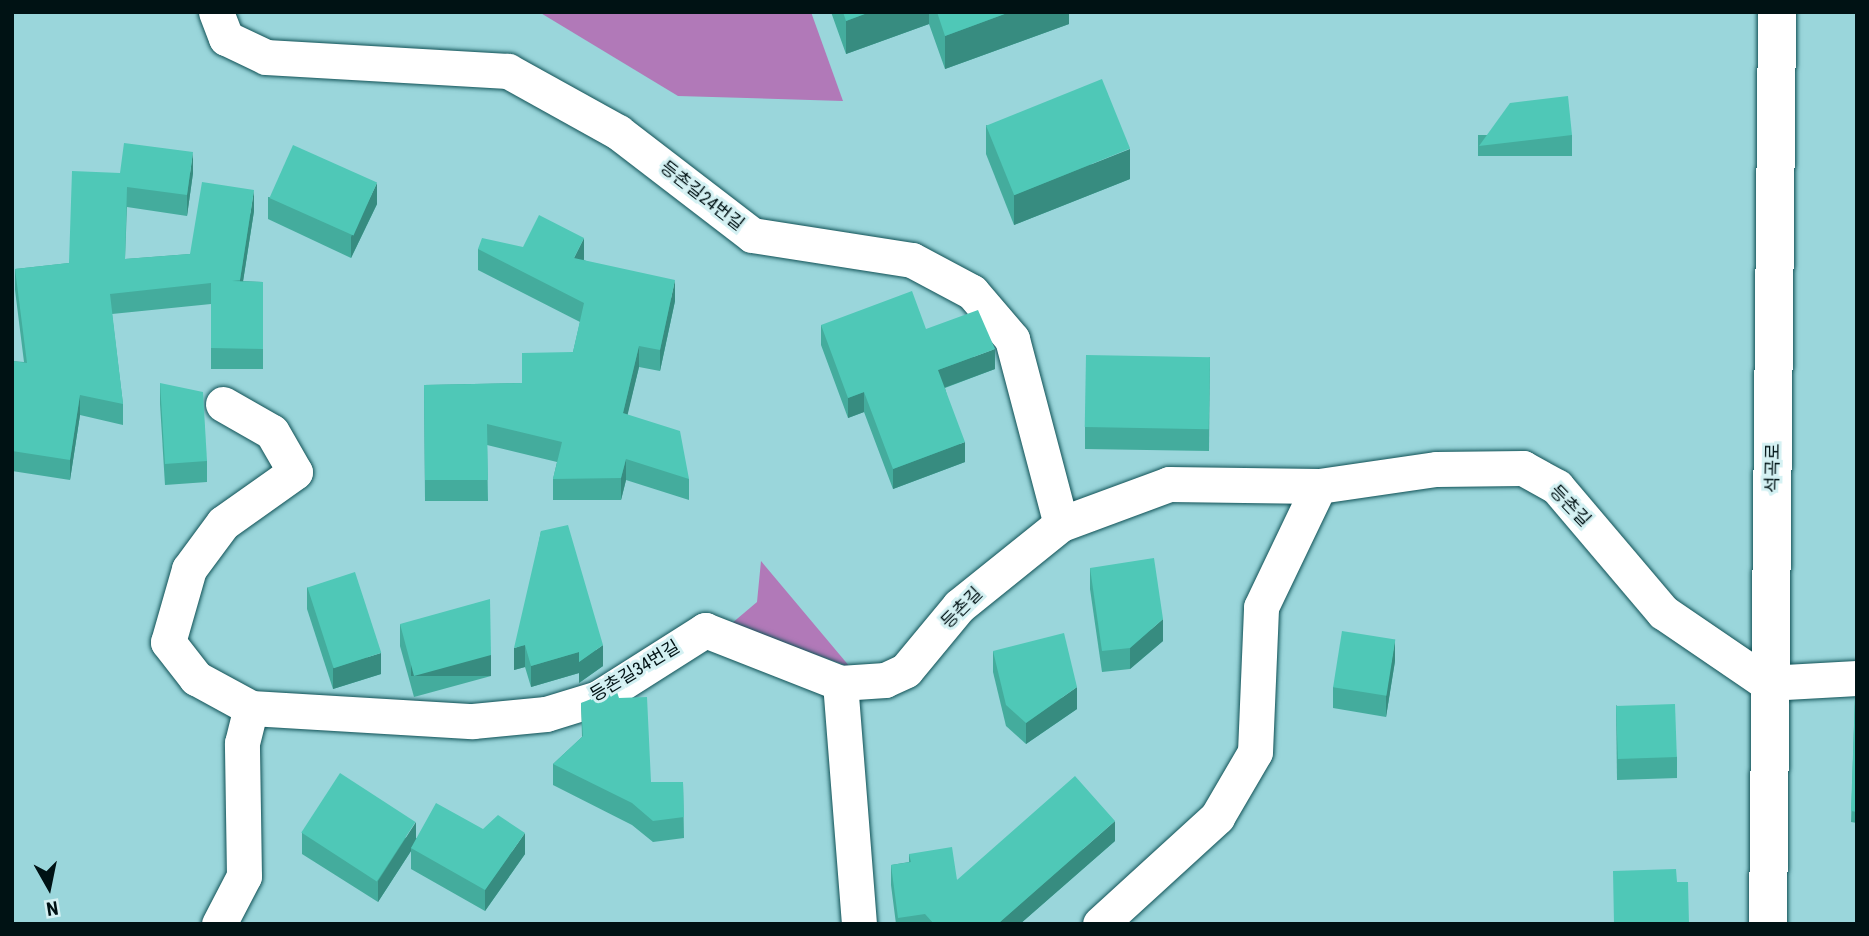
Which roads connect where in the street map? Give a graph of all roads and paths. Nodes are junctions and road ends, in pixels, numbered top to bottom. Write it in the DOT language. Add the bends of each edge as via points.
graph roads {
  1 [pos="216,12"];
  2 [pos="1777,12"];
  3 [pos="223,404"];
  4 [pos="1319,486"];
  5 [pos="1061,524"];
  6 [pos="1857,678"];
  7 [pos="840,683"];
  8 [pos="1766,683"];
  9 [pos="251,708"];
  10 [pos="219,924"];
  11 [pos="859,924"];
  12 [pos="1100,924"];
  13 [pos="1768,924"];
  1 -- 5 [label="street, 등촌길24번길" via="226,37 266,57 391,69 508,71 618,132 751,235 912,260 972,292 1012,340"];
  2 -- 8 [label="street, 석곡로"];
  3 -- 9 [label="street, 등촌길34번길" via="272,432 295,472 223,523 189,569 168,642 196,678"];
  4 -- 5 [label="street, 등촌길" via="1170,484"];
  4 -- 8 [label="street, 등촌길" via="1436,468 1523,468 1557,487 1663,612"];
  4 -- 12 [label="street" via="1261,607 1255,752 1217,817"];
  5 -- 7 [label="street, 등촌길" via="958,606 906,670 885,680"];
  6 -- 8 [label="street"];
  7 -- 9 [label="street, 등촌길34번길" via="705,630 598,698 547,714 473,721"];
  7 -- 11 [label="street"];
  8 -- 13 [label="street, 석곡로"];
  9 -- 10 [label="street" via="242,743 244,876"];
}
